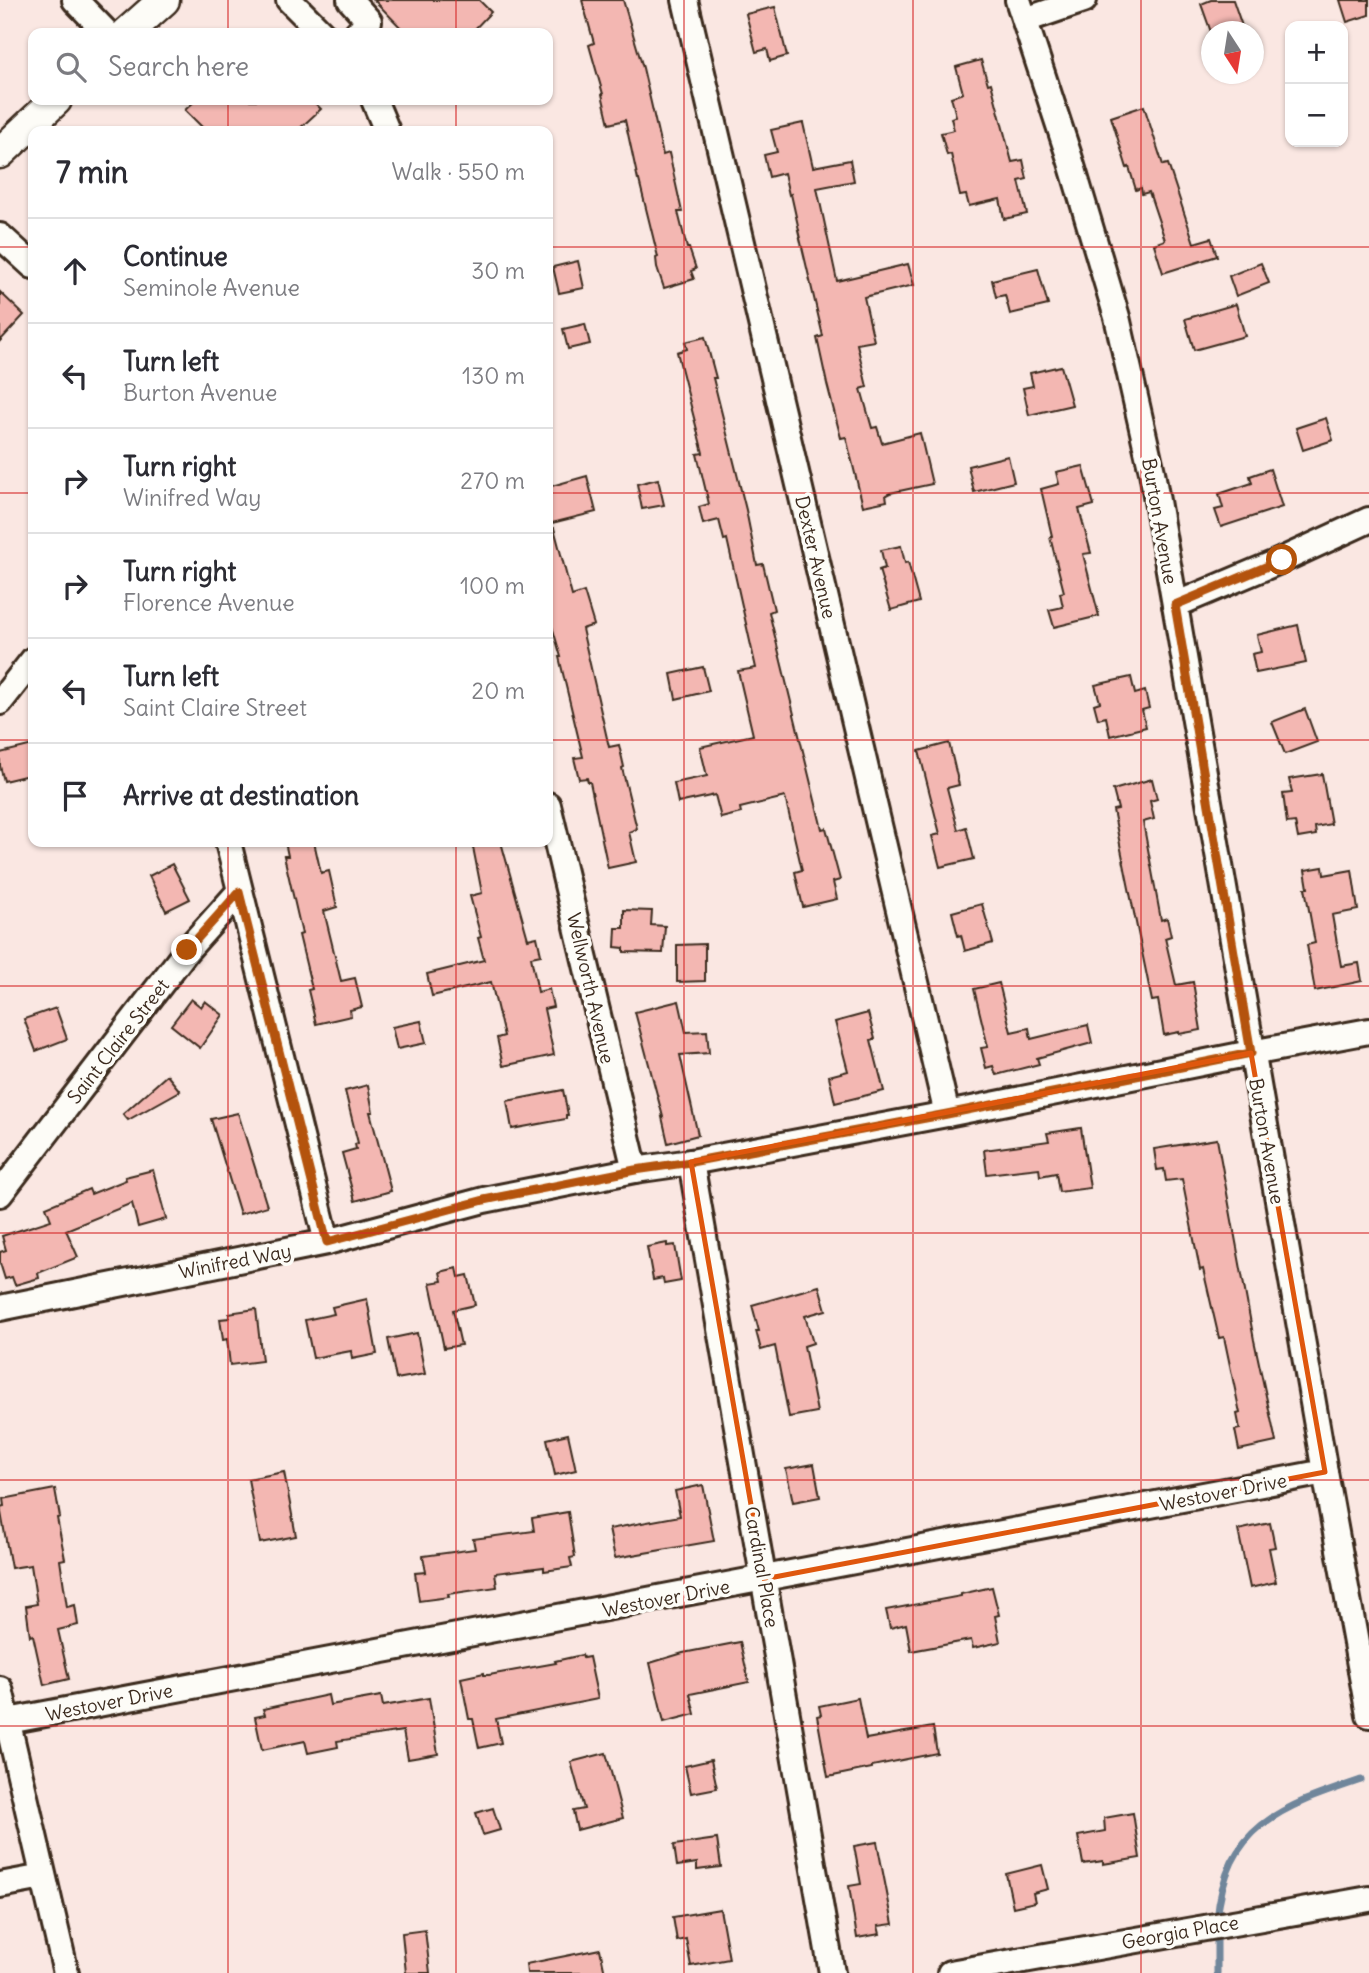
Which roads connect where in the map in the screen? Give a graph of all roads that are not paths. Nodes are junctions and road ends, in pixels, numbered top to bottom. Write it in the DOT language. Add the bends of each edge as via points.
graph roads {
  1 [pos="75,0"];
  2 [pos="164,0"];
  3 [pos="289,0"];
  4 [pos="350,0"];
  5 [pos="685,0"];
  6 [pos="1084,0"];
  7 [pos="1021,10"];
  8 [pos="102,28"];
  9 [pos="133,28"];
  10 [pos="317,28"];
  11 [pos="362,28"];
  12 [pos="50,105"];
  13 [pos="376,105"];
  14 [pos="28,126"];
  15 [pos="28,126"];
  16 [pos="385,126"];
  17 [pos="0,153"];
  18 [pos="0,236"];
  19 [pos="28,261"];
  20 [pos="1369,520"];
  21 [pos="1175,605"];
  22 [pos="28,666"];
  23 [pos="0,702"];
  24 [pos="553,826"];
  25 [pos="229,847"];
  26 [pos="239,892"];
  27 [pos="1369,1031"];
  28 [pos="1251,1053"];
  29 [pos="947,1114"];
  30 [pos="691,1162"];
  31 [pos="635,1170"];
  32 [pos="0,1194"];
  33 [pos="327,1242"];
  34 [pos="0,1308"];
  35 [pos="1325,1472"];
  36 [pos="764,1579"];
  37 [pos="0,1689"];
  38 [pos="1369,1715"];
  39 [pos="8,1721"];
  40 [pos="43,1877"];
  41 [pos="0,1885"];
  42 [pos="1369,1899"];
  43 [pos="66,1973"];
  44 [pos="832,1973"];
  45 [pos="950,1973"];
  1 -- 8 [label="street"];
  2 -- 9 [label="main road"];
  3 -- 10 [label="street"];
  4 -- 11 [label="street" via="369,21"];
  5 -- 29 [label="street, Dexter Avenue"];
  6 -- 7 [label="street"];
  7 -- 21 [label="street, Burton Avenue" via="1117,317 1152,472"];
  12 -- 14 [label="main road"];
  13 -- 16 [label="street"];
  15 -- 17 [label="main road"];
  18 -- 19 [label="street"];
  20 -- 21 [label="street"];
  21 -- 28 [label="street, Burton Avenue"];
  22 -- 23 [label="street"];
  24 -- 31 [label="street, Wellworth Avenue"];
  25 -- 26 [label="street"];
  26 -- 32 [label="street, Saint Claire Street" via="187,950"];
  26 -- 33 [label="street"];
  27 -- 28 [label="street, Winifred Way"];
  28 -- 29 [label="street, Winifred Way"];
  28 -- 35 [label="street, Burton Avenue"];
  29 -- 30 [label="street, Winifred Way"];
  30 -- 31 [label="street, Winifred Way"];
  30 -- 36 [label="street, Cardinal Place"];
  31 -- 33 [label="street, Winifred Way" via="484,1200"];
  33 -- 34 [label="street, Winifred Way"];
  35 -- 36 [label="street, Westover Drive"];
  35 -- 38 [label="street, Burton Avenue"];
  36 -- 39 [label="street, Westover Drive"];
  36 -- 44 [label="street, Cardinal Place"];
  37 -- 39 [label="street"];
  39 -- 40 [label="street"];
  40 -- 41 [label="street"];
  40 -- 43 [label="street"];
  42 -- 45 [label="street, Georgia Place"];
}
